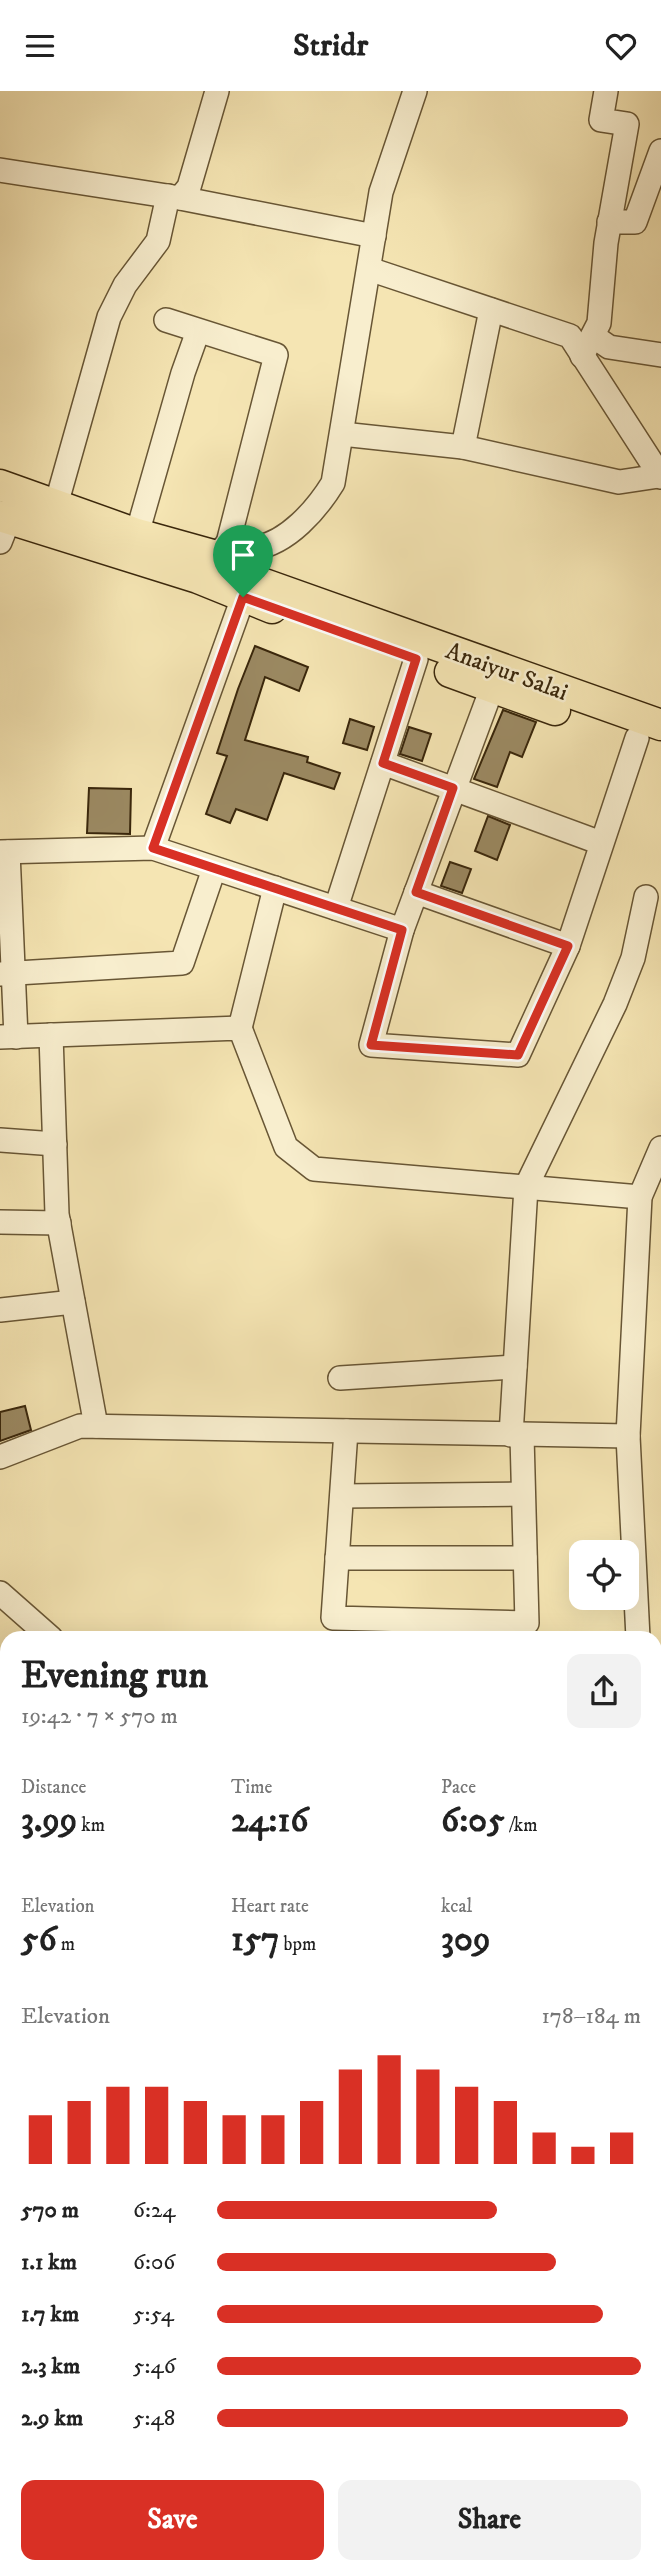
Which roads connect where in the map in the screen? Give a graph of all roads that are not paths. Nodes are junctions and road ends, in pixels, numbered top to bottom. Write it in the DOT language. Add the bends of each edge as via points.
graph roads {
  1 [pos="217,91"];
  2 [pos="415,91"];
  3 [pos="606,91"];
  4 [pos="661,151"];
  5 [pos="0,170"];
  6 [pos="174,197"];
  7 [pos="609,222"];
  8 [pos="374,236"];
  9 [pos="369,269"];
  10 [pos="491,310"];
  11 [pos="166,320"];
  12 [pos="198,331"];
  13 [pos="588,346"];
  14 [pos="661,355"];
  15 [pos="342,434"];
  16 [pos="463,447"];
  17 [pos="660,476"];
  18 [pos="10,488"];
  19 [pos="56,505"];
  20 [pos="3,526"];
  21 [pos="137,534"];
  22 [pos="222,550"];
  23 [pos="247,588"];
  24 [pos="416,659"];
  25 [pos="492,688"];
  26 [pos="653,737"];
  27 [pos="383,763"];
  28 [pos="453,788"];
  29 [pos="601,843"];
  30 [pos="153,848"];
  31 [pos="4,852"];
  32 [pos="214,869"];
  33 [pos="275,888"];
  34 [pos="416,892"];
  35 [pos="646,897"];
  36 [pos="337,908"];
  37 [pos="402,930"];
  38 [pos="568,946"];
  39 [pos="6,974"];
  40 [pos="240,1028"];
  41 [pos="51,1035"];
  42 [pos="8,1037"];
  43 [pos="0,1140"];
  44 [pos="55,1144"];
  45 [pos="661,1148"];
  46 [pos="526,1188"];
  47 [pos="640,1197"];
  48 [pos="0,1222"];
  49 [pos="59,1223"];
  50 [pos="73,1302"];
  51 [pos="0,1310"];
  52 [pos="515,1367"];
  53 [pos="340,1378"];
  54 [pos="96,1426"];
  55 [pos="346,1431"];
  56 [pos="516,1435"];
  57 [pos="628,1436"];
  58 [pos="0,1457"];
  59 [pos="523,1494"];
  60 [pos="341,1496"];
  61 [pos="337,1558"];
  62 [pos="525,1558"];
  63 [pos="0,1593"];
  64 [pos="333,1628"];
  65 [pos="43,1631"];
  66 [pos="528,1631"];
  67 [pos="638,1631"];
  1 -- 6 [label="street" via="189,187"];
  2 -- 8 [label="street" via="381,192"];
  3 -- 7 [label="street" via="601,120 627,124"];
  4 -- 7 [label="street" via="635,222"];
  5 -- 6 [label="street"];
  6 -- 8 [label="street"];
  6 -- 19 [label="street" via="158,241 125,285 109,317"];
  7 -- 13 [label="street" via="599,323"];
  8 -- 9 [label="street"];
  9 -- 10 [label="street"];
  9 -- 15 [label="street"];
  10 -- 13 [label="street"];
  10 -- 16 [label="street"];
  11 -- 12 [label="street"];
  12 -- 21 [label="street"];
  12 -- 22 [label="street" via="276,355"];
  13 -- 14 [label="street"];
  13 -- 17 [label="street"];
  15 -- 16 [label="street"];
  15 -- 22 [label="street" via="333,483 300,525 269,544"];
  16 -- 17 [label="street" via="619,482"];
  18 -- 19 [label="main road, Anaiyur Salai"];
  18 -- 20 [label="street"];
  19 -- 21 [label="main road, Anaiyur Salai"];
  20 -- 23 [label="main road, Anaiyur Salai"];
  21 -- 22 [label="main road, Anaiyur Salai"];
  22 -- 23 [label="main road, Anaiyur Salai"];
  23 -- 24 [label="main road, Anaiyur Salai"];
  23 -- 26 [label="main road, Anaiyur Salai"];
  23 -- 30 [label="street"];
  24 -- 25 [label="main road, Anaiyur Salai"];
  24 -- 27 [label="street"];
  25 -- 26 [label="main road, Anaiyur Salai"];
  25 -- 28 [label="street"];
  26 -- 29 [label="street"];
  27 -- 28 [label="street"];
  27 -- 36 [label="street"];
  28 -- 29 [label="street"];
  28 -- 34 [label="street"];
  29 -- 38 [label="street"];
  30 -- 31 [label="street"];
  30 -- 32 [label="street"];
  31 -- 39 [label="street"];
  32 -- 33 [label="street"];
  32 -- 39 [label="street" via="182,964"];
  33 -- 36 [label="street"];
  33 -- 40 [label="street"];
  34 -- 37 [label="street"];
  34 -- 38 [label="street"];
  35 -- 46 [label="street" via="633,958 615,1004"];
  36 -- 37 [label="street"];
  37 -- 38 [label="street" via="371,1045 518,1055"];
  39 -- 42 [label="street"];
  40 -- 41 [label="street"];
  40 -- 46 [label="street" via="286,1147 314,1168"];
  41 -- 42 [label="street"];
  41 -- 44 [label="street"];
  43 -- 44 [label="street"];
  44 -- 49 [label="street"];
  45 -- 47 [label="street"];
  46 -- 47 [label="street"];
  46 -- 52 [label="street"];
  47 -- 57 [label="street"];
  48 -- 49 [label="street"];
  49 -- 50 [label="street"];
  50 -- 51 [label="street"];
  50 -- 54 [label="street"];
  52 -- 53 [label="street"];
  52 -- 56 [label="street"];
  54 -- 55 [label="street"];
  54 -- 58 [label="street" via="80,1426"];
  55 -- 56 [label="street"];
  55 -- 60 [label="street"];
  56 -- 57 [label="street"];
  56 -- 59 [label="street"];
  57 -- 67 [label="street"];
  59 -- 60 [label="street"];
  59 -- 62 [label="street"];
  60 -- 61 [label="street"];
  61 -- 62 [label="street"];
  61 -- 64 [label="street"];
  62 -- 66 [label="street"];
  63 -- 65 [label="street"];
  64 -- 66 [label="street"];
}
